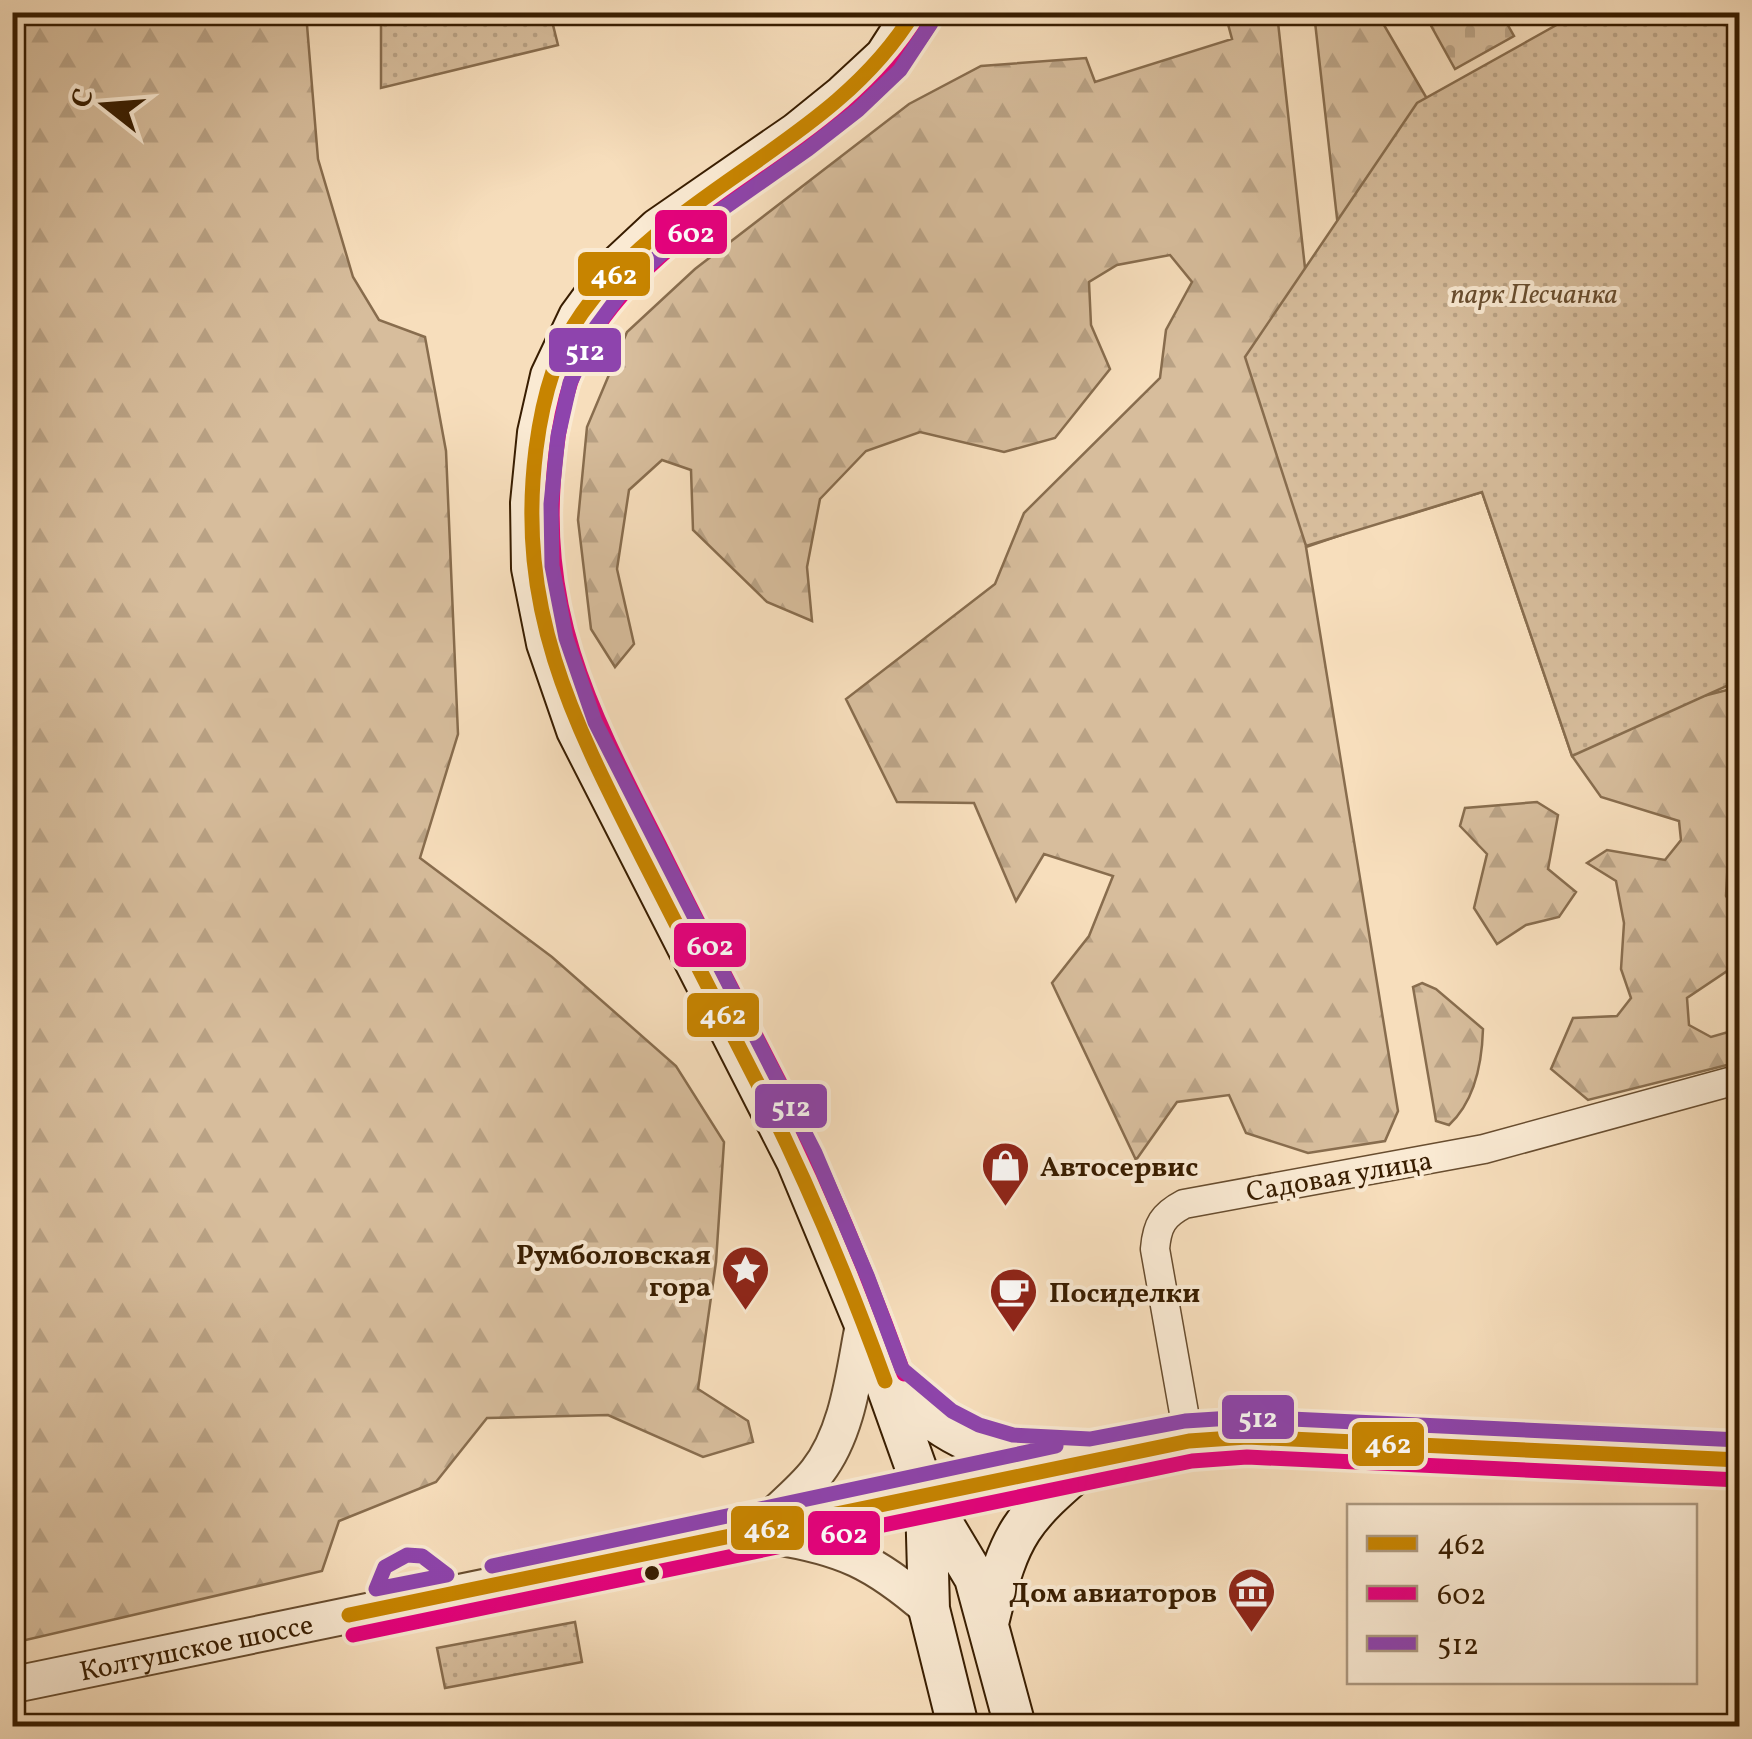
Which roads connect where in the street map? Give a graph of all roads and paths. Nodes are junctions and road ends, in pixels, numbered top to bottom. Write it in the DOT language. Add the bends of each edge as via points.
graph roads {
  1 [pos="914,12"];
  2 [pos="1740,1079"];
  3 [pos="864,1322"];
  4 [pos="885,1381"];
  5 [pos="1190,1440"];
  6 [pos="1092,1459"];
  7 [pos="1740,1460"];
  8 [pos="926,1496"];
  9 [pos="756,1533"];
  10 [pos="929,1609"];
  11 [pos="988,1622"];
  12 [pos="12,1685"];
  13 [pos="958,1726"];
  14 [pos="1015,1726"];
  1 -- 3 [label="main road" via="885,57 844,95 658,229 612,272 579,317 552,376 531,503 532,568 547,642 578,730 797,1160"];
  2 -- 5 [label="street, Садовая улица" via="1484,1149 1184,1204 1167,1213 1156,1228 1155,1250"];
  3 -- 4 [label="main road"];
  3 -- 9 [label="street" via="834,1442 817,1472"];
  4 -- 6 [label="main road" via="941,1428 972,1444 1010,1455"];
  4 -- 8 [label="main road"];
  5 -- 6 [label="main road, Колтушское шоссе"];
  5 -- 7 [label="main road, Колтушское шоссе" via="1431,1443"];
  6 -- 8 [label="main road, Колтушское шоссе"];
  6 -- 11 [label="main road" via="1018,1531"];
  8 -- 9 [label="street, Колтушское шоссе"];
  8 -- 10 [label="main road"];
  8 -- 11 [label="main road" via="975,1578"];
  9 -- 10 [label="street" via="852,1554"];
  9 -- 12 [label="street, Колтушское шоссе"];
  10 -- 13 [label="main road"];
  11 -- 14 [label="main road"];
}
